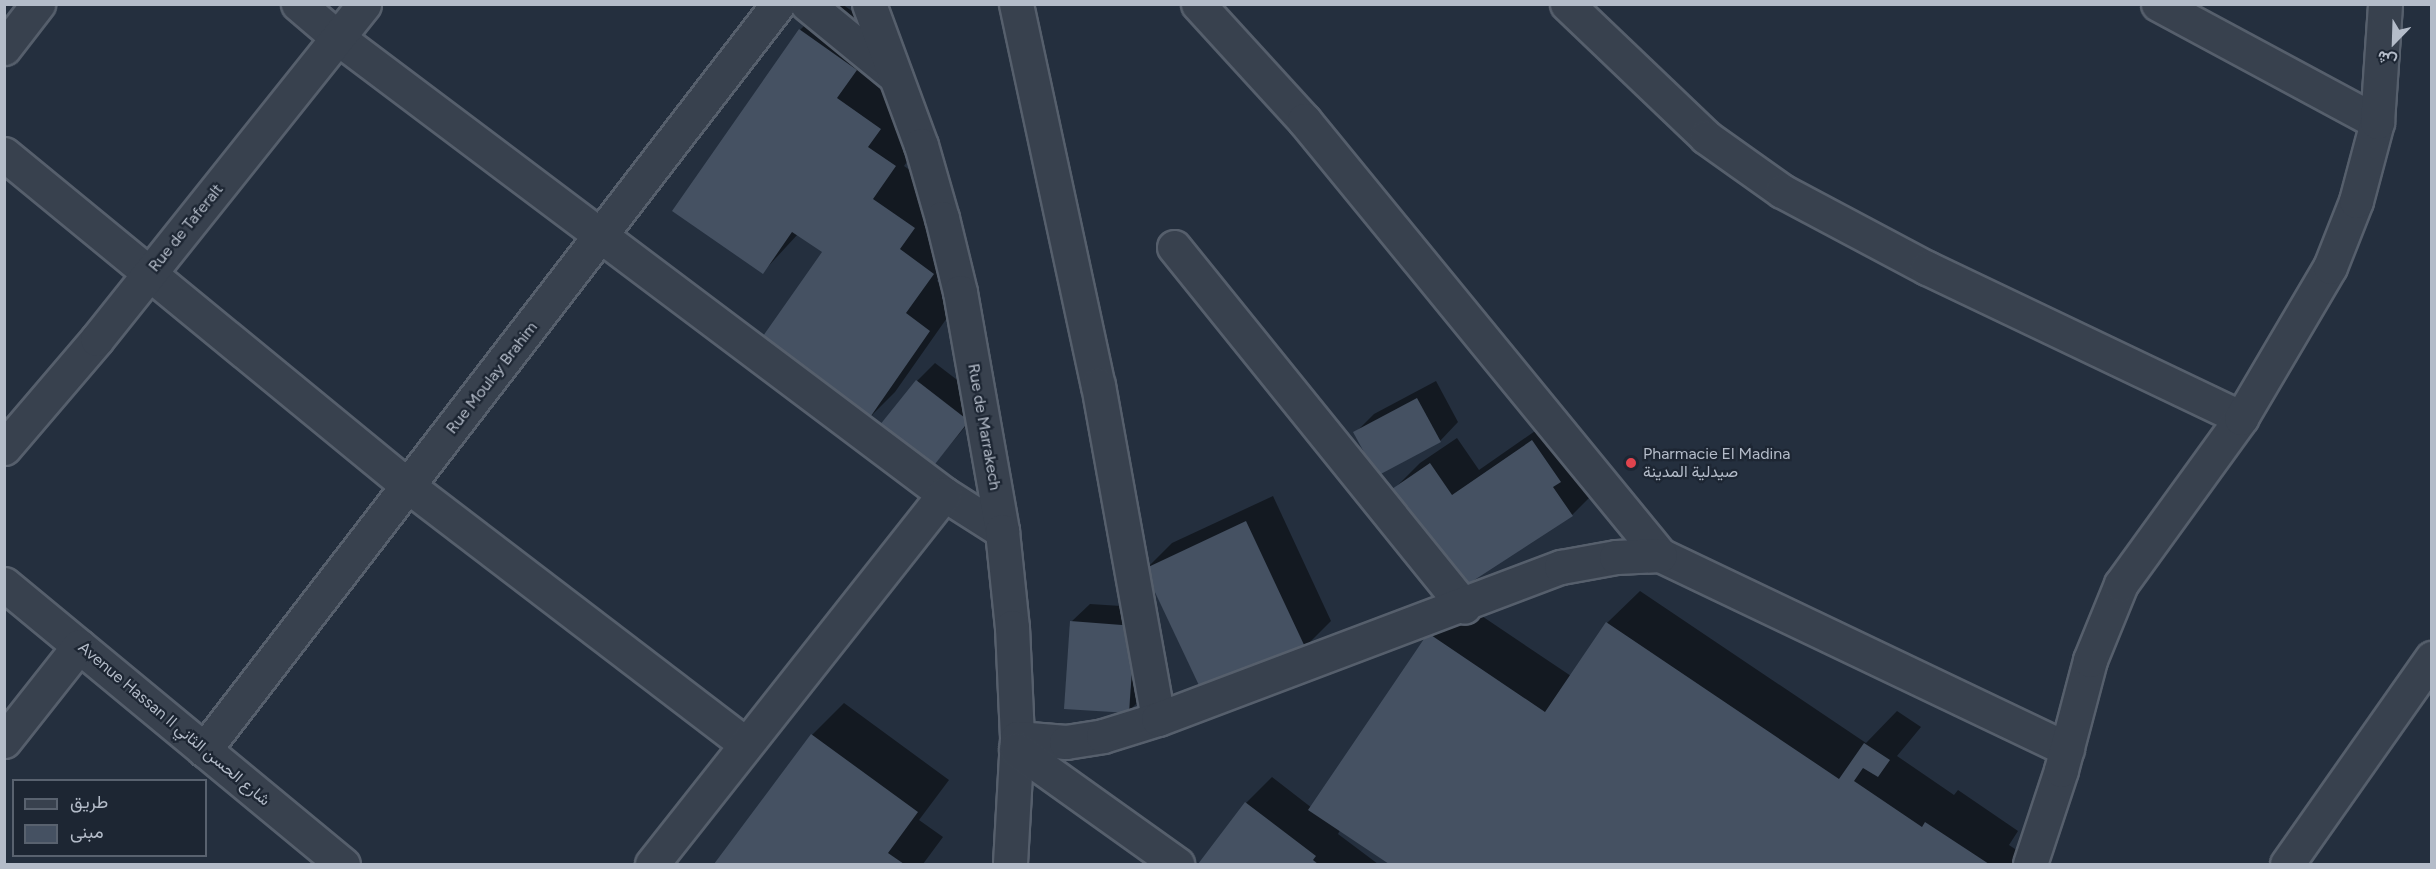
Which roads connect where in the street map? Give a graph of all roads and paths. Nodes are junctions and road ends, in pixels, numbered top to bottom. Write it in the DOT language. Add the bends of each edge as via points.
graph roads {
  1 [pos="38,4"];
  2 [pos="298,4"];
  3 [pos="364,4"];
  4 [pos="778,4"];
  5 [pos="807,4"];
  6 [pos="869,4"];
  7 [pos="1016,4"];
  8 [pos="1198,4"];
  9 [pos="1567,4"];
  10 [pos="2158,4"];
  11 [pos="2385,4"];
  12 [pos="338,38"];
  13 [pos="4,48"];
  14 [pos="895,76"];
  15 [pos="2377,122"];
  16 [pos="4,154"];
  17 [pos="601,236"];
  18 [pos="1174,247"];
  19 [pos="151,272"];
  20 [pos="2241,418"];
  21 [pos="4,448"];
  22 [pos="408,486"];
  23 [pos="944,494"];
  24 [pos="1002,531"];
  25 [pos="1660,555"];
  26 [pos="4,584"];
  27 [pos="1464,607"];
  28 [pos="79,646"];
  29 [pos="2432,658"];
  30 [pos="1158,719"];
  31 [pos="4,741"];
  32 [pos="746,744"];
  33 [pos="1017,744"];
  34 [pos="2067,749"];
  35 [pos="204,750"];
  36 [pos="342,864"];
  37 [pos="652,864"];
  38 [pos="1010,864"];
  39 [pos="1177,864"];
  40 [pos="2030,864"];
  41 [pos="2287,864"];
  1 -- 13 [label="street"];
  2 -- 12 [label="street"];
  3 -- 12 [label="street, Rue de Taferalt"];
  4 -- 17 [label="street, Rue Moulay Brahim"];
  5 -- 14 [label="street"];
  6 -- 14 [label="street, Rue de Marrakech"];
  7 -- 30 [label="street" via="1098,385"];
  8 -- 25 [label="street" via="1304,120"];
  9 -- 20 [label="street" via="1706,136 1782,191 1927,268"];
  10 -- 15 [label="street"];
  11 -- 15 [label="street"];
  12 -- 17 [label="street"];
  12 -- 19 [label="street, Rue de Taferalt"];
  14 -- 24 [label="street, Rue de Marrakech" via="921,145 960,292"];
  15 -- 20 [label="street" via="2356,201 2330,267"];
  16 -- 19 [label="street"];
  17 -- 22 [label="street, Rue Moulay Brahim"];
  17 -- 23 [label="street"];
  18 -- 27 [label="street"];
  19 -- 21 [label="street, Rue de Taferalt"];
  19 -- 22 [label="street"];
  20 -- 34 [label="street" via="2121,584 2090,660"];
  22 -- 32 [label="street"];
  22 -- 35 [label="street, Rue Moulay Brahim"];
  23 -- 24 [label="street"];
  23 -- 32 [label="street"];
  24 -- 33 [label="street, Rue de Marrakech" via="1012,627"];
  25 -- 27 [label="street" via="1616,557 1561,567"];
  25 -- 34 [label="street"];
  26 -- 28 [label="street, Avenue Hassan II شارع الحسن الثاني"];
  27 -- 30 [label="street"];
  28 -- 31 [label="street"];
  28 -- 35 [label="street, Avenue Hassan II شارع الحسن الثاني"];
  29 -- 41 [label="street"];
  30 -- 33 [label="street" via="1102,736"];
  32 -- 37 [label="street"];
  33 -- 38 [label="street, Rue de Marrakech"];
  33 -- 39 [label="street"];
  34 -- 40 [label="street"];
  35 -- 36 [label="street, Avenue Hassan II شارع الحسن الثاني"];
}
